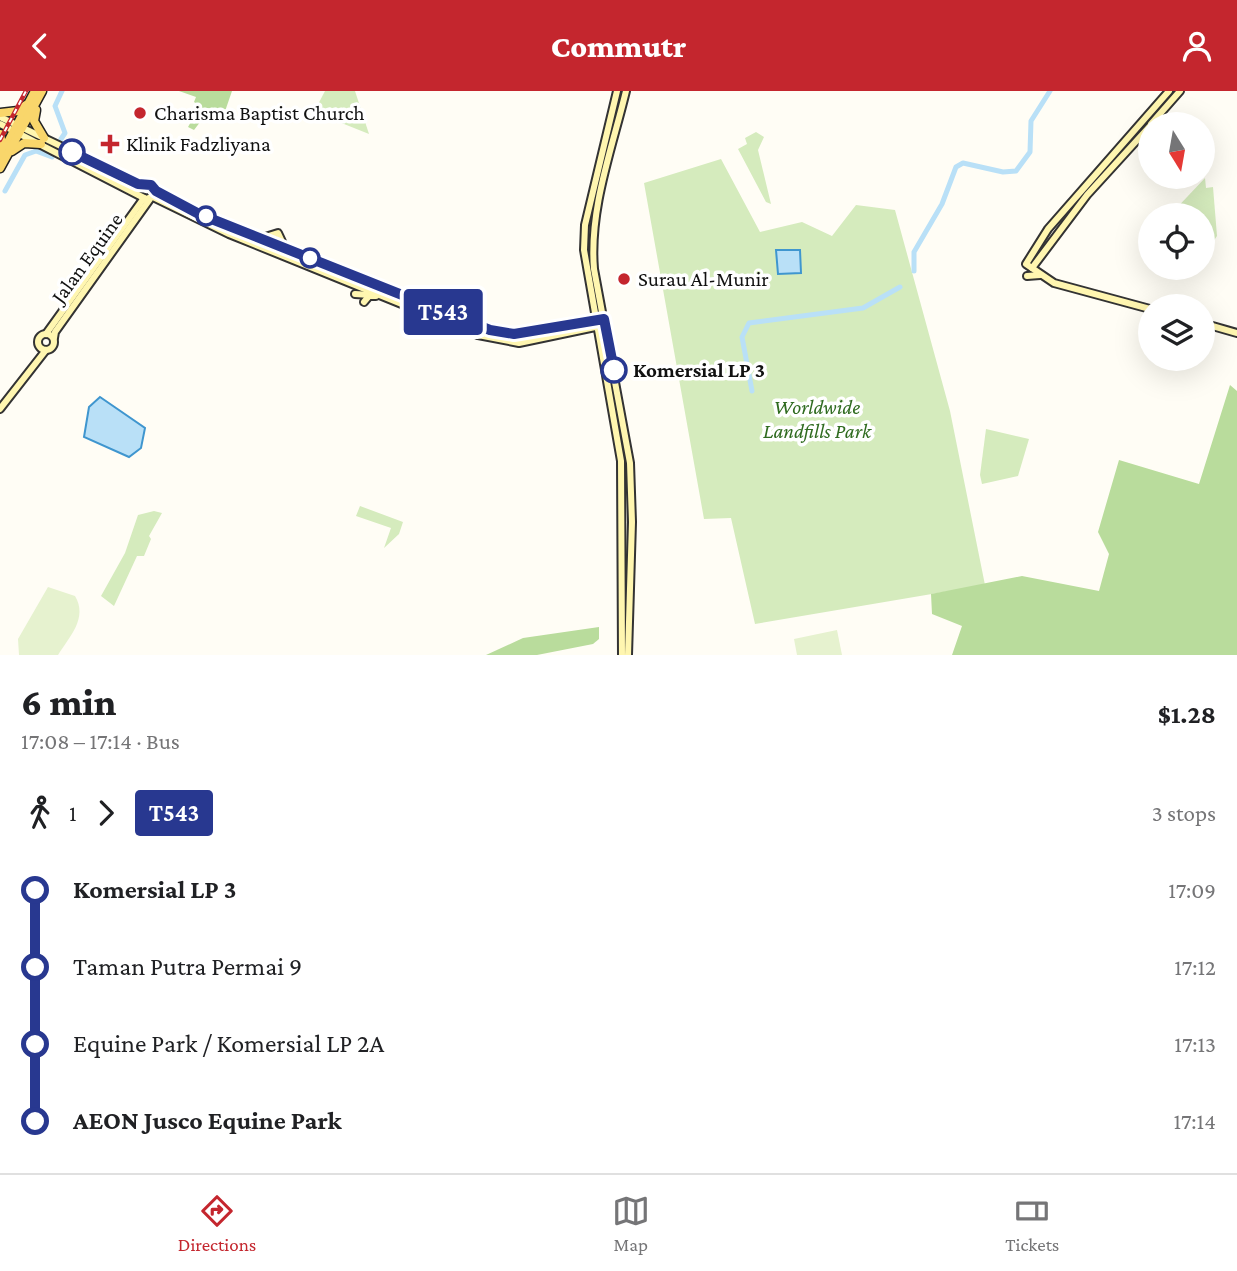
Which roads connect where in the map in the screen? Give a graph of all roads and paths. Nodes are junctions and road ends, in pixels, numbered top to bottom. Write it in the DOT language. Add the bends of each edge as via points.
graph roads {
  1 [pos="44,91"];
  2 [pos="617,91"];
  3 [pos="626,91"];
  4 [pos="1169,91"];
  5 [pos="1180,91"];
  6 [pos="33,94"];
  7 [pos="1161,112"];
  8 [pos="0,115"];
  9 [pos="0,124"];
  10 [pos="18,130"];
  11 [pos="0,134"];
  12 [pos="1138,137"];
  13 [pos="42,141"];
  14 [pos="1,155"];
  15 [pos="0,168"];
  16 [pos="144,185"];
  17 [pos="1084,193"];
  18 [pos="149,196"];
  19 [pos="596,196"];
  20 [pos="232,236"];
  21 [pos="260,239"];
  22 [pos="273,244"];
  23 [pos="286,249"];
  24 [pos="1039,258"];
  25 [pos="302,263"];
  26 [pos="1029,266"];
  27 [pos="1042,275"];
  28 [pos="1027,276"];
  29 [pos="355,294"];
  30 [pos="372,295"];
  31 [pos="392,299"];
  32 [pos="364,302"];
  33 [pos="1138,306"];
  34 [pos="605,322"];
  35 [pos="596,326"];
  36 [pos="1215,327"];
  37 [pos="1237,333"];
  38 [pos="47,334"];
  39 [pos="54,338"];
  40 [pos="43,348"];
  41 [pos="4,401"];
  42 [pos="0,409"];
  43 [pos="625,642"];
  44 [pos="620,655"];
  45 [pos="629,655"];
  1 -- 10 [label="main road"];
  1 -- 13 [label="main road" via="34,121"];
  2 -- 19 [label="street"];
  3 -- 19 [label="street"];
  4 -- 17 [label="street"];
  5 -- 7 [label="street"];
  6 -- 8 [label="main road" via="18,111"];
  6 -- 10 [label="main road"];
  8 -- 10 [label="street"];
  9 -- 10 [label="street"];
  10 -- 13 [label="street"];
  10 -- 14 [label="main road"];
  10 -- 15 [label="main road"];
  11 -- 14 [label="main road"];
  12 -- 17 [label="street"];
  13 -- 15 [label="main road" via="19,145"];
  13 -- 16 [label="street"];
  13 -- 18 [label="street"];
  16 -- 18 [label="street"];
  16 -- 18 [label="street" via="151,185"];
  17 -- 24 [label="street"];
  17 -- 26 [label="street" via="1048,229"];
  18 -- 20 [label="street"];
  18 -- 21 [label="street"];
  18 -- 38 [label="street, Jalan Equine"];
  18 -- 39 [label="street, Jalan Equine"];
  19 -- 34 [label="street" via="593,245"];
  19 -- 35 [label="street" via="585,225 584,250"];
  20 -- 22 [label="street"];
  20 -- 25 [label="street"];
  21 -- 22 [label="street"];
  21 -- 23 [label="street" via="278,233"];
  22 -- 23 [label="street"];
  22 -- 25 [label="street"];
  23 -- 35 [label="street" via="490,330 514,334"];
  24 -- 26 [label="street"];
  24 -- 27 [label="street"];
  25 -- 31 [label="street"];
  26 -- 27 [label="street"];
  27 -- 28 [label="street"];
  27 -- 33 [label="street" via="1077,290"];
  29 -- 30 [label="street"];
  30 -- 31 [label="street"];
  30 -- 32 [label="street"];
  31 -- 35 [label="street" via="478,335 510,343"];
  34 -- 35 [label="street"];
  34 -- 43 [label="street" via="631,463"];
  35 -- 43 [label="street" via="621,461"];
  36 -- 37 [label="street"];
  38 -- 39 [label="street"];
  38 -- 40 [label="street, Jalan Equine" via="39,338"];
  39 -- 40 [label="street, Jalan Equine" via="53,346"];
  40 -- 41 [label="street"];
  41 -- 42 [label="street"];
  43 -- 44 [label="street"];
  43 -- 45 [label="street"];
}
